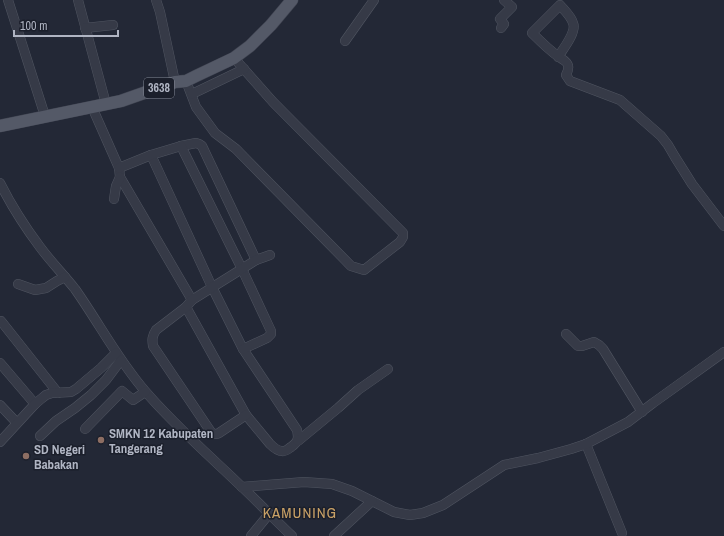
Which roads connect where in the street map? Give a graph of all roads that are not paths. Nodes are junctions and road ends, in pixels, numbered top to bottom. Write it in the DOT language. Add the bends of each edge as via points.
graph roads {
  1 [pos="8,0"];
  2 [pos="78,0"];
  3 [pos="156,0"];
  4 [pos="292,0"];
  5 [pos="374,0"];
  6 [pos="504,0"];
  7 [pos="561,2"];
  8 [pos="113,25"];
  9 [pos="85,28"];
  10 [pos="501,28"];
  11 [pos="345,41"];
  12 [pos="558,57"];
  13 [pos="234,58"];
  14 [pos="244,70"];
  15 [pos="181,81"];
  16 [pos="192,94"];
  17 [pos="106,104"];
  18 [pos="92,107"];
  19 [pos="45,116"];
  20 [pos="0,126"];
  21 [pos="181,146"];
  22 [pos="151,154"];
  23 [pos="119,173"];
  24 [pos="0,183"];
  25 [pos="114,198"];
  26 [pos="724,226"];
  27 [pos="270,255"];
  28 [pos="256,260"];
  29 [pos="242,269"];
  30 [pos="65,277"];
  31 [pos="18,284"];
  32 [pos="212,287"];
  33 [pos="189,304"];
  34 [pos="1,321"];
  35 [pos="566,334"];
  36 [pos="243,349"];
  37 [pos="724,352"];
  38 [pos="119,357"];
  39 [pos="0,363"];
  40 [pos="388,368"];
  41 [pos="58,392"];
  42 [pos="145,392"];
  43 [pos="35,404"];
  44 [pos="0,405"];
  45 [pos="642,412"];
  46 [pos="246,415"];
  47 [pos="17,423"];
  48 [pos="85,429"];
  49 [pos="40,436"];
  50 [pos="1,438"];
  51 [pos="298,440"];
  52 [pos="586,444"];
  53 [pos="242,487"];
  54 [pos="372,501"];
  55 [pos="269,514"];
  56 [pos="622,533"];
  57 [pos="251,536"];
  58 [pos="292,536"];
  59 [pos="334,536"];
  1 -- 19 [label="street"];
  2 -- 9 [label="street"];
  3 -- 15 [label="street"];
  4 -- 13 [label="main road, 3638" via="271,25"];
  5 -- 11 [label="street"];
  6 -- 10 [label="street" via="512,7 500,19 504,24"];
  7 -- 12 [label="street" via="574,28"];
  7 -- 12 [label="street" via="532,33"];
  8 -- 9 [label="street"];
  9 -- 17 [label="street"];
  12 -- 26 [label="street" via="568,65 566,76 570,81 620,100 660,136"];
  13 -- 14 [label="street"];
  13 -- 15 [label="main road, 3638"];
  14 -- 16 [label="street"];
  14 -- 16 [label="street" via="272,102 403,233 400,242 364,270 351,266 236,149 214,133 196,107"];
  15 -- 16 [label="street"];
  15 -- 17 [label="main road, 3638"];
  17 -- 18 [label="main road, 3638"];
  18 -- 19 [label="main road, 3638"];
  18 -- 23 [label="street"];
  19 -- 20 [label="main road, 3638"];
  21 -- 22 [label="street"];
  21 -- 28 [label="street" via="196,143 202,146"];
  21 -- 29 [label="street"];
  22 -- 23 [label="street"];
  22 -- 32 [label="street"];
  23 -- 25 [label="street"];
  23 -- 33 [label="street"];
  24 -- 30 [label="street" via="40,248"];
  27 -- 28 [label="street"];
  28 -- 29 [label="street"];
  29 -- 32 [label="street"];
  29 -- 36 [label="street" via="271,331 267,338"];
  30 -- 31 [label="street" via="46,288 35,290"];
  30 -- 38 [label="street"];
  32 -- 33 [label="street"];
  32 -- 36 [label="street"];
  33 -- 46 [label="street"];
  33 -- 46 [label="street" via="156,330 152,340 153,346 211,432 216,435"];
  34 -- 41 [label="street"];
  35 -- 45 [label="street" via="578,346 594,342 599,345"];
  36 -- 51 [label="street" via="296,430"];
  37 -- 45 [label="street"];
  38 -- 41 [label="street" via="71,392"];
  38 -- 42 [label="street"];
  38 -- 49 [label="street" via="112,373 91,395"];
  39 -- 43 [label="street"];
  40 -- 51 [label="street"];
  41 -- 43 [label="street" via="46,395"];
  42 -- 48 [label="street" via="133,400 122,391"];
  42 -- 53 [label="street"];
  43 -- 47 [label="street"];
  44 -- 47 [label="street"];
  45 -- 52 [label="street"];
  46 -- 51 [label="street" via="277,450 285,451"];
  47 -- 50 [label="street"];
  52 -- 54 [label="street" via="504,465 443,505 423,514 394,512"];
  52 -- 56 [label="street"];
  53 -- 54 [label="street" via="304,482 332,484 352,490"];
  53 -- 55 [label="street"];
  54 -- 59 [label="street"];
  55 -- 57 [label="street"];
  55 -- 58 [label="street"];
}
